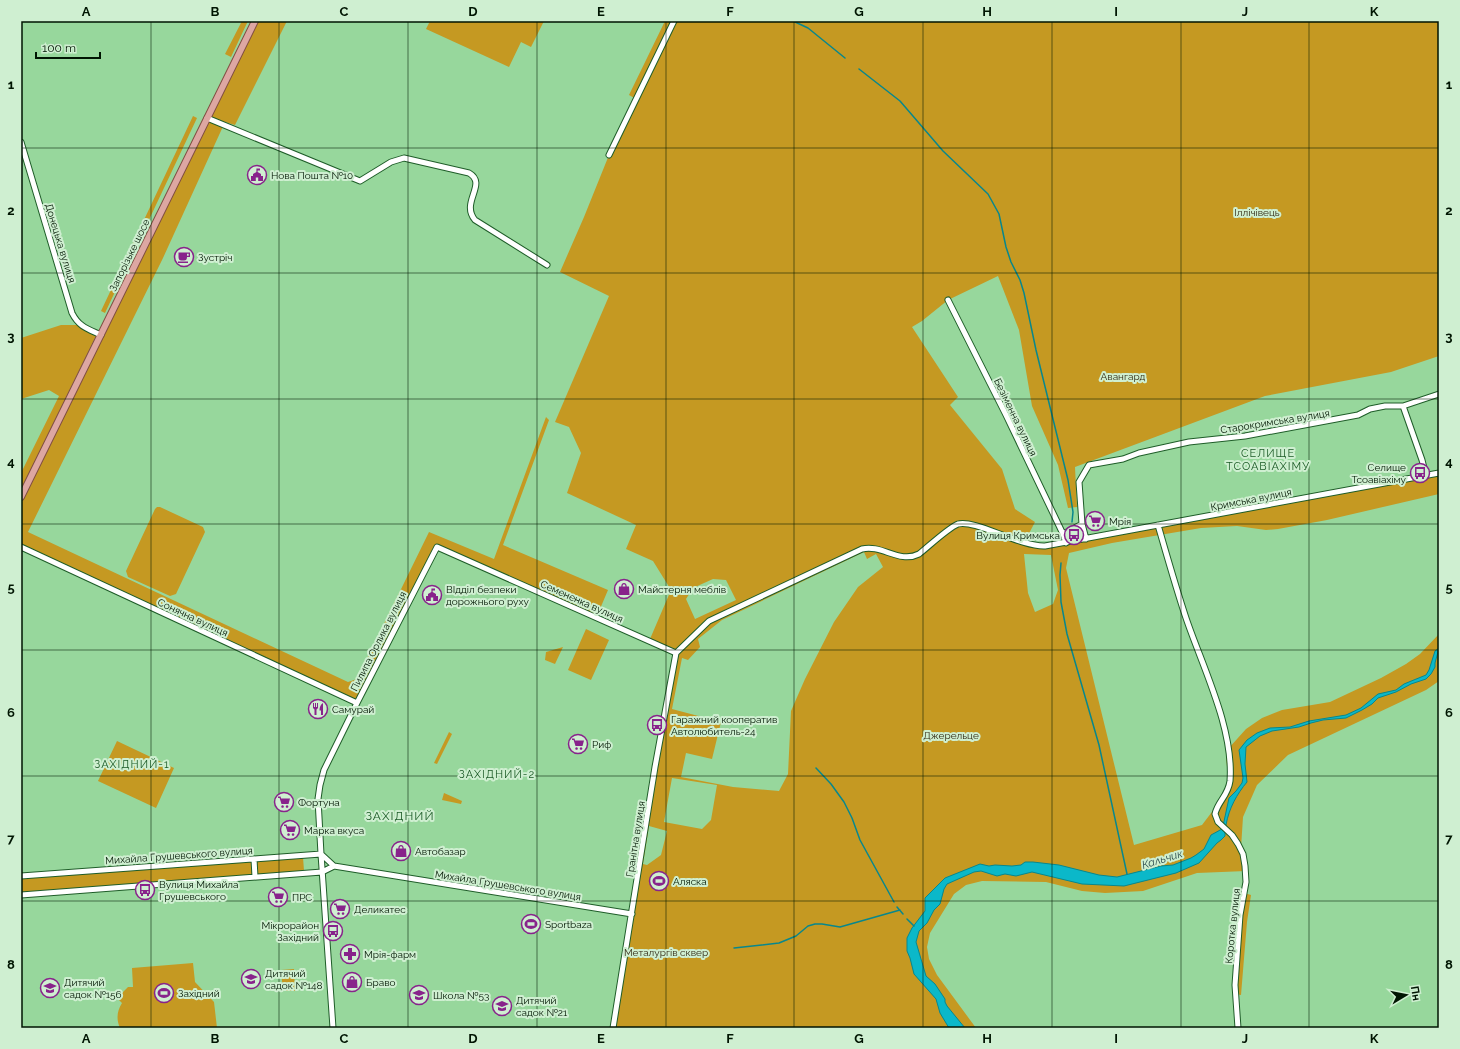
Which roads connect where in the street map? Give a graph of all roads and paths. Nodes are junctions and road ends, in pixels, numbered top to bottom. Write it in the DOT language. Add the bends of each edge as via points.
graph roads {
  1 [pos="255,21"];
  2 [pos="674,21"];
  3 [pos="207,118"];
  4 [pos="21,142"];
  5 [pos="609,155"];
  6 [pos="547,265"];
  7 [pos="948,300"];
  8 [pos="101,335"];
  9 [pos="1439,394"];
  10 [pos="1403,406"];
  11 [pos="1439,473"];
  12 [pos="1426,476"];
  13 [pos="21,497"];
  14 [pos="1082,524"];
  15 [pos="1158,525"];
  16 [pos="1063,534"];
  17 [pos="1086,539"];
  18 [pos="1066,543"];
  19 [pos="21,547"];
  20 [pos="437,547"];
  21 [pos="676,652"];
  22 [pos="357,703"];
  23 [pos="321,854"];
  24 [pos="254,859"];
  25 [pos="334,866"];
  26 [pos="322,872"];
  27 [pos="21,876"];
  28 [pos="255,877"];
  29 [pos="21,894"];
  30 [pos="632,914"];
  31 [pos="333,1028"];
  32 [pos="613,1028"];
  33 [pos="1238,1028"];
  1 -- 3 [label="main road, Запорізьке шосе"];
  2 -- 5 [label="street"];
  3 -- 6 [label="street" via="360,181 391,162 404,158 469,173 476,182 469,209 474,220"];
  3 -- 8 [label="main road, Запорізьке шосе"];
  4 -- 8 [label="street, Донецька вулиця" via="72,313 80,325"];
  7 -- 16 [label="street, Безіменна вулиця"];
  8 -- 13 [label="main road, Запорізьке шосе"];
  9 -- 10 [label="street, Старокримська вулиця"];
  10 -- 12 [label="street"];
  10 -- 14 [label="street, Старокримська вулиця" via="1385,406 1358,415 1245,436 1190,442 1089,465 1079,482"];
  11 -- 12 [label="street, Кримська вулиця"];
  12 -- 15 [label="street, Кримська вулиця"];
  14 -- 16 [label="street"];
  14 -- 17 [label="street"];
  15 -- 17 [label="street, Кримська вулиця"];
  15 -- 33 [label="street, Коротка вулиця" via="1227,739 1230,780 1227,794 1215,814 1216,820 1241,848 1246,871 1235,985"];
  16 -- 18 [label="street, Безіменна вулиця"];
  17 -- 18 [label="street, Кримська вулиця"];
  18 -- 21 [label="street, Кримська вулиця" via="1034,546 962,524 954,527 914,557 903,558 878,549 862,549 709,621"];
  19 -- 22 [label="street, Сонячна вулиця"];
  20 -- 21 [label="street, Семененка вулиця"];
  20 -- 22 [label="street, Пилипа Орлика вулиця"];
  21 -- 30 [label="street, Гранітна вулиця"];
  22 -- 23 [label="street, Пилипа Орлика вулиця" via="321,780 318,800"];
  23 -- 24 [label="street, Михайла Грушевського вулиця"];
  23 -- 25 [label="street"];
  23 -- 26 [label="street, Пилипа Орлика вулиця"];
  24 -- 27 [label="street, Михайла Грушевського вулиця"];
  24 -- 28 [label="street"];
  25 -- 26 [label="street"];
  25 -- 30 [label="street, Михайла Грушевського вулиця"];
  26 -- 28 [label="street"];
  26 -- 31 [label="street, Пилипа Орлика вулиця"];
  28 -- 29 [label="street"];
  30 -- 32 [label="street, Гранітна вулиця"];
}
